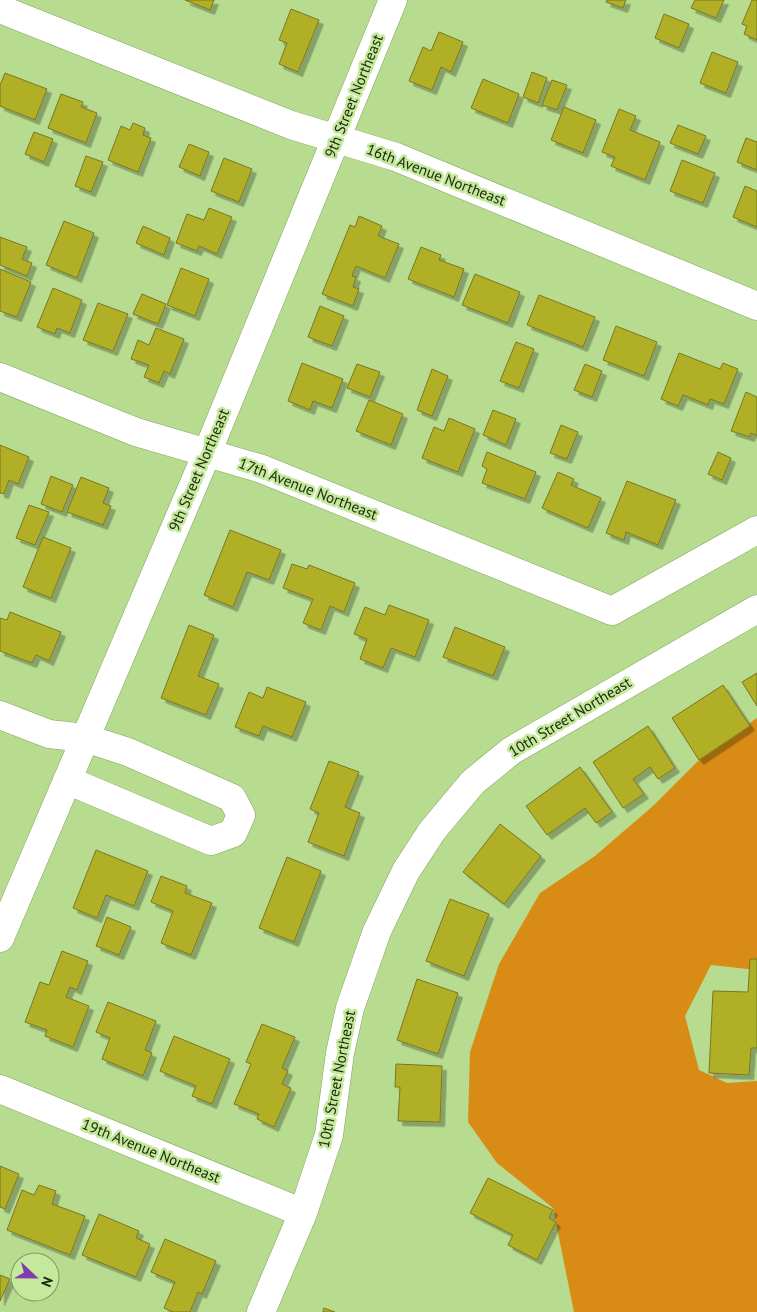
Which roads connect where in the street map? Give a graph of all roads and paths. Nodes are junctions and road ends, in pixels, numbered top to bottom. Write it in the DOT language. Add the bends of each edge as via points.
graph roads {
  1 [pos="393,0"];
  2 [pos="0,9"];
  3 [pos="337,139"];
  4 [pos="757,306"];
  5 [pos="0,377"];
  6 [pos="207,453"];
  7 [pos="757,530"];
  8 [pos="757,608"];
  9 [pos="0,716"];
  10 [pos="85,738"];
  11 [pos="67,780"];
  12 [pos="0,938"];
  13 [pos="0,1089"];
  14 [pos="303,1213"];
  15 [pos="261,1312"];
  1 -- 3 [label="street, 9th Street Northeast"];
  2 -- 3 [label="street, 16th Avenue Northeast" via="291,125"];
  3 -- 4 [label="street, 16th Avenue Northeast" via="396,157"];
  3 -- 6 [label="street, 9th Street Northeast"];
  5 -- 6 [label="street, 17th Avenue Northeast" via="136,432"];
  6 -- 7 [label="street, 17th Avenue Northeast" via="262,469 612,611"];
  6 -- 10 [label="street, 9th Street Northeast"];
  8 -- 14 [label="street, 10th Street Northeast" via="511,751 473,782 432,831 406,871 377,931 350,1008 340,1053 329,1135"];
  9 -- 10 [label="street" via="49,734"];
  10 -- 11 [label="street, 9th Street Northeast"];
  10 -- 11 [label="street" via="128,752 232,798 241,815 236,827 233,833 211,840"];
  11 -- 12 [label="street, 9th Street Northeast"];
  13 -- 14 [label="street, 19th Avenue Northeast"];
  14 -- 15 [label="street, 10th Street Northeast"];
}
